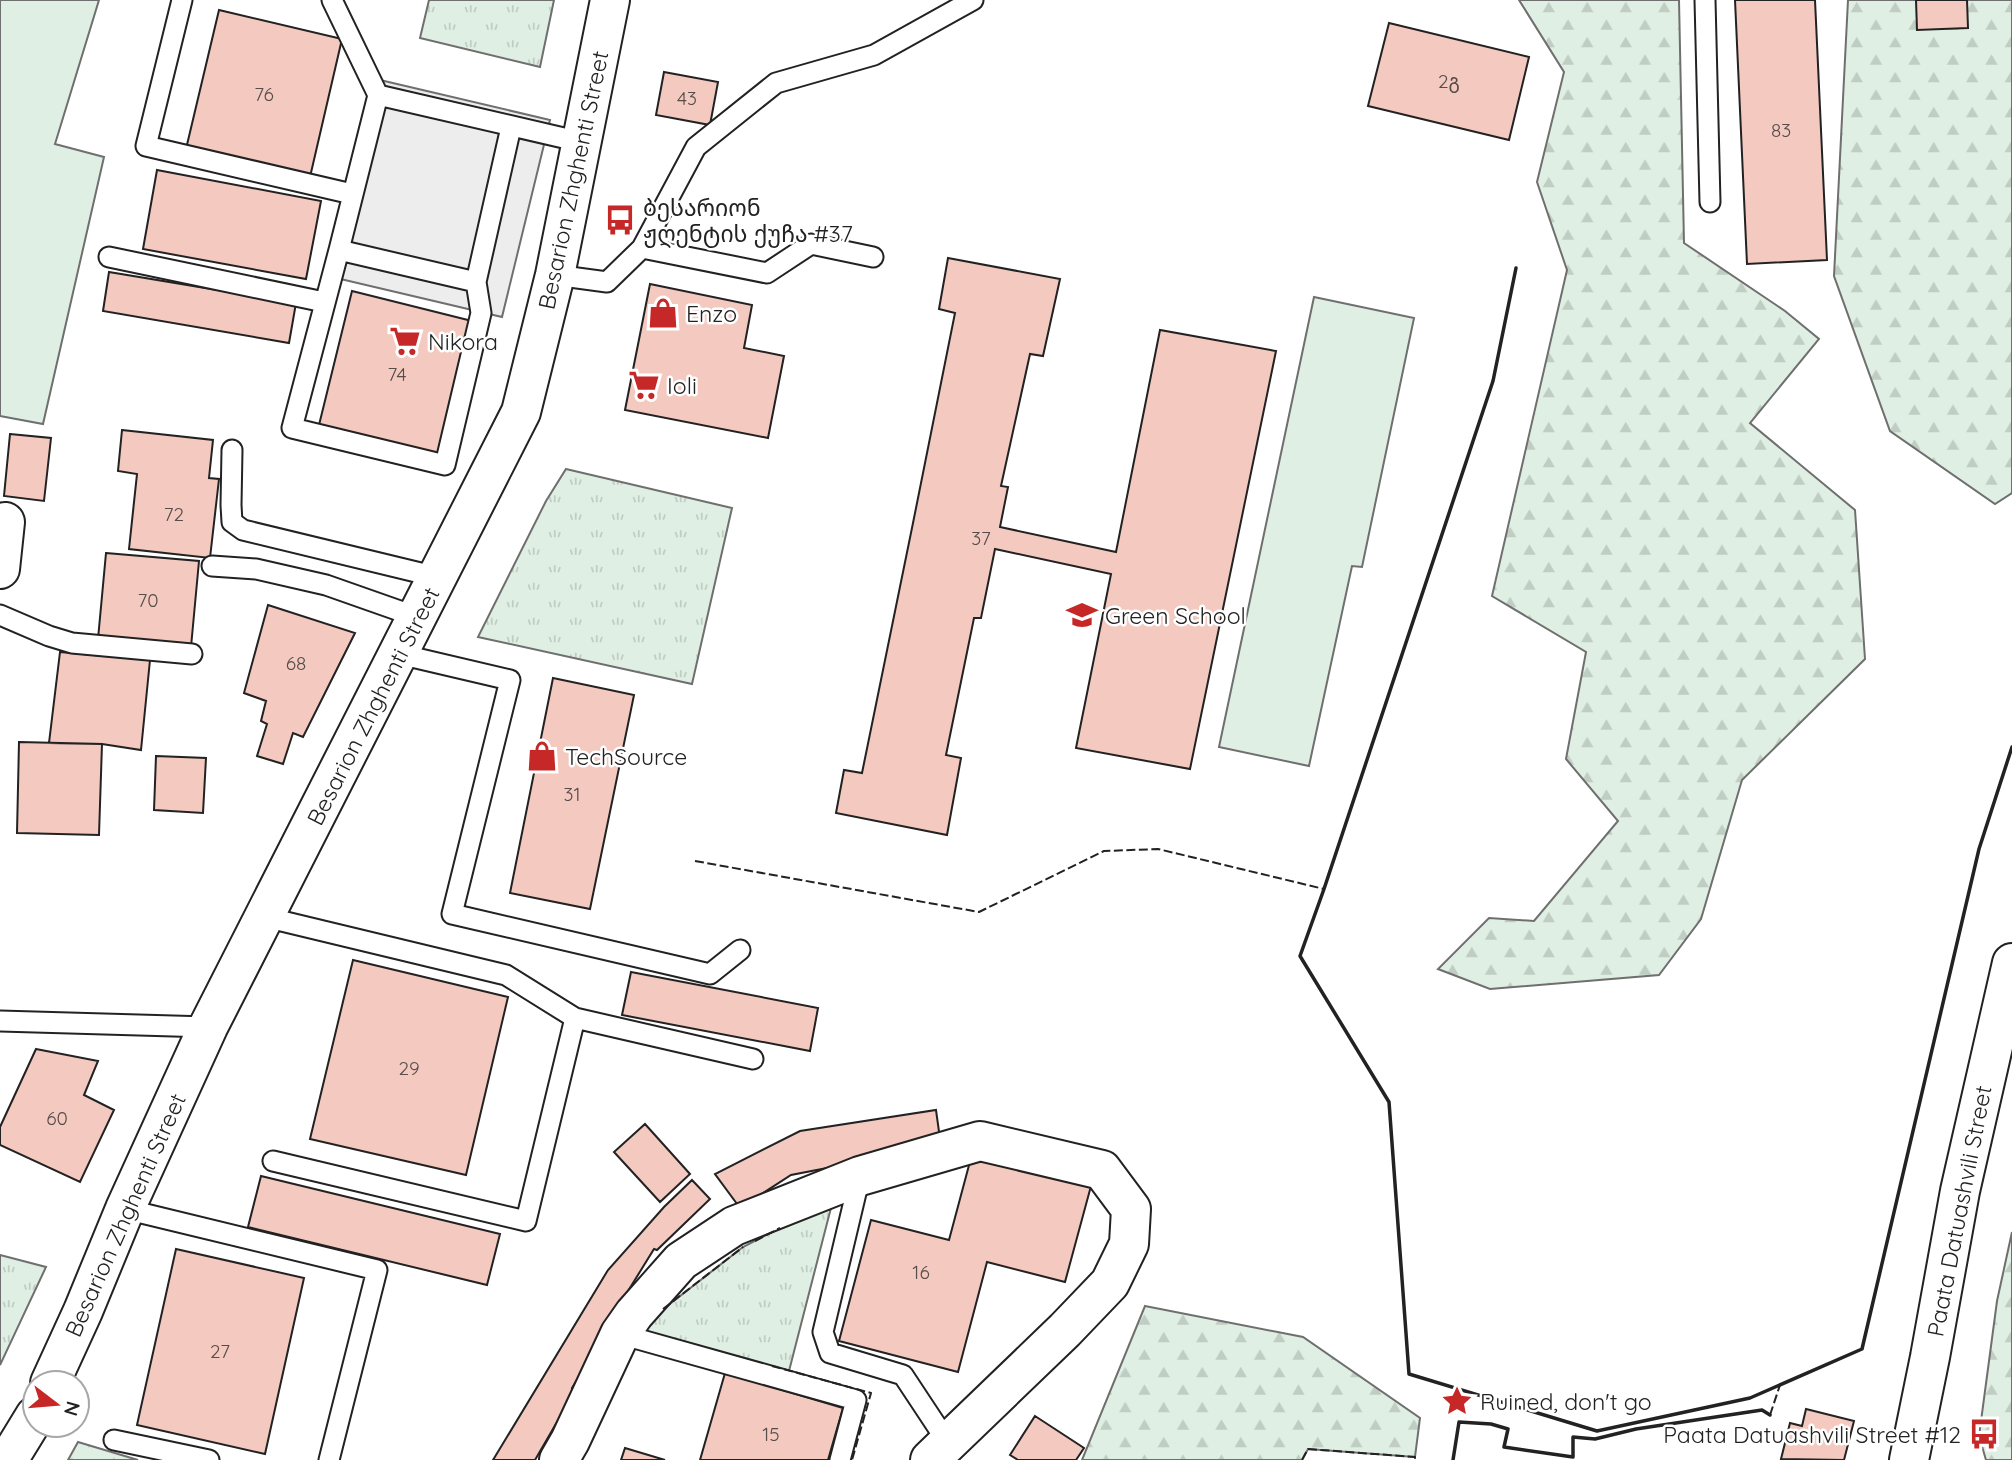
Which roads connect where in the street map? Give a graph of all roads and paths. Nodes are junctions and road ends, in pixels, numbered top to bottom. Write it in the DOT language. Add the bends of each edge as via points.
graph roads {
  1 [pos="182,0"];
  2 [pos="332,0"];
  3 [pos="610,0"];
  4 [pos="973,0"];
  5 [pos="1704,0"];
  6 [pos="378,95"];
  7 [pos="511,127"];
  8 [pos="581,142"];
  9 [pos="352,194"];
  10 [pos="1710,202"];
  11 [pos="642,248"];
  12 [pos="339,250"];
  13 [pos="109,257"];
  14 [pos="873,257"];
  15 [pos="555,275"];
  16 [pos="476,282"];
  17 [pos="324,302"];
  18 [pos="232,450"];
  19 [pos="5,523"];
  20 [pos="212,566"];
  21 [pos="0,569"];
  22 [pos="438,577"];
  23 [pos="0,615"];
  24 [pos="417,617"];
  25 [pos="192,654"];
  26 [pos="399,654"];
  27 [pos="265,917"];
  28 [pos="740,950"];
  29 [pos="2012,963"];
  30 [pos="575,1018"];
  31 [pos="0,1021"];
  32 [pos="208,1027"];
  33 [pos="753,1059"];
  34 [pos="273,1161"];
  35 [pos="860,1176"];
  36 [pos="125,1209"];
  37 [pos="620,1334"];
  38 [pos="56,1369"];
  39 [pos="21,1439"];
  40 [pos="114,1440"];
  41 [pos="939,1451"];
  42 [pos="8,1460"];
  43 [pos="209,1460"];
  44 [pos="329,1460"];
  45 [pos="559,1460"];
  46 [pos="840,1460"];
  47 [pos="1909,1460"];
  1 -- 9 [label="lane" via="146,146"];
  2 -- 6 [label="lane"];
  3 -- 8 [label="main road, Besarion Zhghenti Street"];
  4 -- 11 [label="lane" via="874,55 776,83 696,147"];
  5 -- 10 [label="lane"];
  6 -- 7 [label="lane"];
  6 -- 9 [label="lane"];
  7 -- 8 [label="lane"];
  7 -- 16 [label="lane"];
  8 -- 15 [label="main road, Besarion Zhghenti Street"];
  9 -- 12 [label="lane"];
  11 -- 14 [label="lane" via="767,272 811,244"];
  11 -- 15 [label="lane" via="607,282"];
  12 -- 16 [label="lane"];
  12 -- 17 [label="lane"];
  13 -- 17 [label="lane"];
  15 -- 22 [label="main road, Besarion Zhghenti Street" via="520,412"];
  16 -- 17 [label="lane" via="481,313 445,465 292,428"];
  18 -- 22 [label="lane" via="232,522 243,530"];
  19 -- 21 [label="main road"];
  20 -- 24 [label="lane" via="256,569 326,585"];
  22 -- 24 [label="main road, Besarion Zhghenti Street"];
  23 -- 25 [label="lane" via="72,643"];
  24 -- 26 [label="main road, Besarion Zhghenti Street"];
  26 -- 27 [label="main road, Besarion Zhghenti Street"];
  26 -- 28 [label="lane" via="510,680 452,914 710,974"];
  27 -- 30 [label="lane" via="506,975"];
  27 -- 32 [label="main road, Besarion Zhghenti Street"];
  29 -- 47 [label="main road, Paata Datuashvili Street" via="1960,1191"];
  30 -- 33 [label="lane"];
  30 -- 34 [label="lane" via="526,1221"];
  31 -- 32 [label="lane"];
  32 -- 36 [label="main road, Besarion Zhghenti Street"];
  35 -- 37 [label="main road" via="734,1226 681,1261"];
  35 -- 41 [label="lane" via="823,1332 830,1353 903,1375"];
  35 -- 41 [label="main road" via="980,1141 1102,1170 1131,1209 1129,1244 1110,1283"];
  36 -- 38 [label="main road, Besarion Zhghenti Street"];
  36 -- 44 [label="lane" via="377,1270"];
  37 -- 45 [label="main road"];
  37 -- 46 [label="lane" via="856,1399"];
  39 -- 42 [label="main road"];
  40 -- 43 [label="lane"];
}
